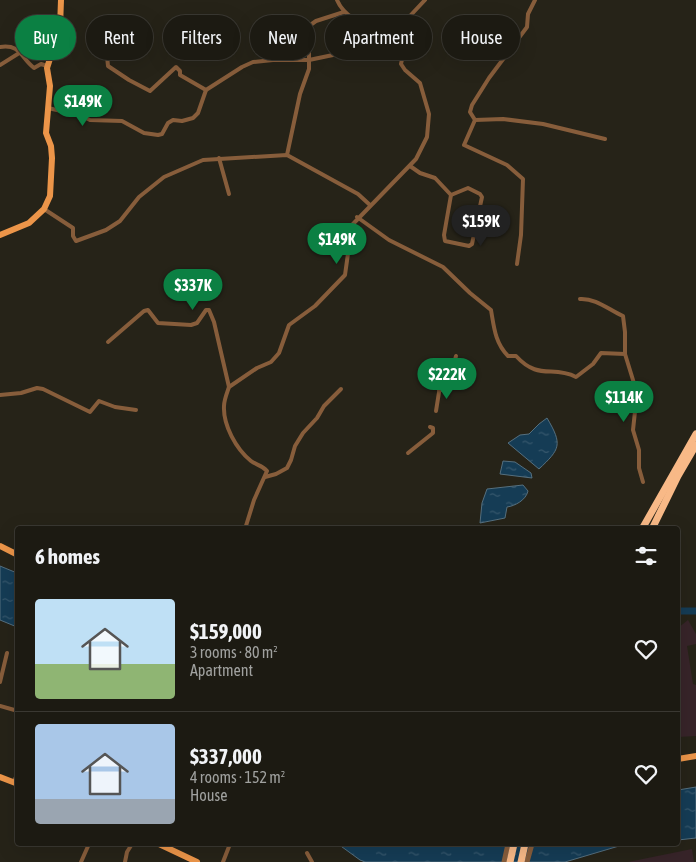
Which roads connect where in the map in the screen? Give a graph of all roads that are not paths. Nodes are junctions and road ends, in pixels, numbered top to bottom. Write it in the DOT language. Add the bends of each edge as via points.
graph roads {
  1 [pos="61,0"];
  2 [pos="337,0"];
  3 [pos="425,0"];
  4 [pos="535,0"];
  5 [pos="344,12"];
  6 [pos="60,15"];
  7 [pos="348,15"];
  8 [pos="410,15"];
  9 [pos="315,22"];
  10 [pos="106,46"];
  11 [pos="0,47"];
  12 [pos="15,49"];
  13 [pos="15,56"];
  14 [pos="27,60"];
  15 [pos="48,60"];
  16 [pos="107,60"];
  17 [pos="273,60"];
  18 [pos="310,60"];
  19 [pos="402,60"];
  20 [pos="0,65"];
  21 [pos="47,66"];
  22 [pos="206,90"];
  23 [pos="48,108"];
  24 [pos="475,120"];
  25 [pos="605,139"];
  26 [pos="287,155"];
  27 [pos="219,158"];
  28 [pos="410,166"];
  29 [pos="229,194"];
  30 [pos="451,195"];
  31 [pos="370,204"];
  32 [pos="44,209"];
  33 [pos="357,217"];
  34 [pos="0,235"];
  35 [pos="516,264"];
  36 [pos="580,299"];
  37 [pos="108,342"];
  38 [pos="625,354"];
  39 [pos="456,356"];
  40 [pos="450,369"];
  41 [pos="229,387"];
  42 [pos="341,389"];
  43 [pos="448,390"];
  44 [pos="0,395"];
  45 [pos="136,410"];
  46 [pos="436,411"];
  47 [pos="430,427"];
  48 [pos="696,434"];
  49 [pos="696,445"];
  50 [pos="408,453"];
  51 [pos="265,477"];
  52 [pos="642,482"];
  53 [pos="246,526"];
  54 [pos="644,526"];
  55 [pos="653,526"];
  56 [pos="0,546"];
  57 [pos="15,553"];
  58 [pos="7,652"];
  59 [pos="0,682"];
  60 [pos="0,706"];
  61 [pos="15,710"];
  62 [pos="696,756"];
  63 [pos="680,759"];
  64 [pos="0,777"];
  65 [pos="15,783"];
  66 [pos="88,846"];
  67 [pos="131,846"];
  68 [pos="229,846"];
  69 [pos="508,846"];
  70 [pos="514,846"];
  71 [pos="525,846"];
  72 [pos="531,846"];
  73 [pos="172,847"];
  74 [pos="307,853"];
  75 [pos="80,862"];
  76 [pos="125,862"];
  77 [pos="197,862"];
  78 [pos="223,862"];
  79 [pos="312,862"];
  80 [pos="504,862"];
  81 [pos="510,862"];
  82 [pos="521,862"];
  83 [pos="527,862"];
  1 -- 6 [label="main road"];
  2 -- 5 [label="street"];
  3 -- 8 [label="street"];
  4 -- 24 [label="street" via="528,14 527,26 472,105 470,112"];
  5 -- 7 [label="street"];
  5 -- 9 [label="street"];
  10 -- 10 [label="street" via="121,55 127,38 103,35 100,42"];
  11 -- 12 [label="street"];
  13 -- 20 [label="street"];
  14 -- 21 [label="street" via="34,68 41,64"];
  15 -- 21 [label="main road"];
  16 -- 22 [label="street" via="108,66 150,91 176,67 180,75"];
  17 -- 22 [label="street" via="253,62"];
  18 -- 26 [label="street"];
  19 -- 28 [label="street" via="405,70 420,83 429,114 427,137"];
  21 -- 23 [label="main road" via="50,86"];
  22 -- 23 [label="street" via="194,118 168,122 162,134 158,135 144,133 122,121 90,120"];
  23 -- 32 [label="main road" via="46,126 52,152 52,177 50,196"];
  24 -- 25 [label="street" via="535,123"];
  24 -- 35 [label="street" via="464,146 507,165 523,179 521,235"];
  26 -- 27 [label="street"];
  26 -- 31 [label="street" via="358,194"];
  27 -- 29 [label="street"];
  27 -- 32 [label="street" via="203,160 164,177 139,197 120,221 76,241 73,228"];
  28 -- 30 [label="street" via="435,178"];
  28 -- 31 [label="street"];
  30 -- 30 [label="street" via="444,240 471,245 481,195 468,188"];
  31 -- 33 [label="street"];
  32 -- 34 [label="main road" via="26,226"];
  33 -- 38 [label="street" via="389,240 443,267 491,310 495,336 502,350 508,356 516,356 525,366 576,377 594,364 601,353"];
  33 -- 41 [label="street" via="349,234 346,275 315,306 288,325 279,353 272,362"];
  36 -- 38 [label="street" via="594,301 623,316"];
  37 -- 41 [label="street" via="144,311 148,310 158,323 190,325 197,323 209,310"];
  38 -- 52 [label="street" via="637,393 633,430 639,450"];
  39 -- 40 [label="street"];
  41 -- 51 [label="street" via="224,406 229,430 240,449 267,471"];
  42 -- 51 [label="street" via="303,433 287,468"];
  43 -- 46 [label="street" via="439,388"];
  44 -- 45 [label="street" via="37,388 90,412 99,401"];
  47 -- 50 [label="street" via="433,433"];
  48 -- 54 [label="highway"];
  49 -- 55 [label="highway"];
  51 -- 53 [label="street"];
  56 -- 57 [label="main road"];
  58 -- 59 [label="street"];
  60 -- 61 [label="street"];
  62 -- 63 [label="main road"];
  64 -- 65 [label="main road"];
  66 -- 75 [label="street"];
  67 -- 76 [label="street"];
  68 -- 78 [label="street"];
  69 -- 80 [label="street"];
  70 -- 81 [label="highway"];
  71 -- 82 [label="highway"];
  72 -- 83 [label="street"];
  73 -- 77 [label="main road"];
  74 -- 79 [label="street"];
}
